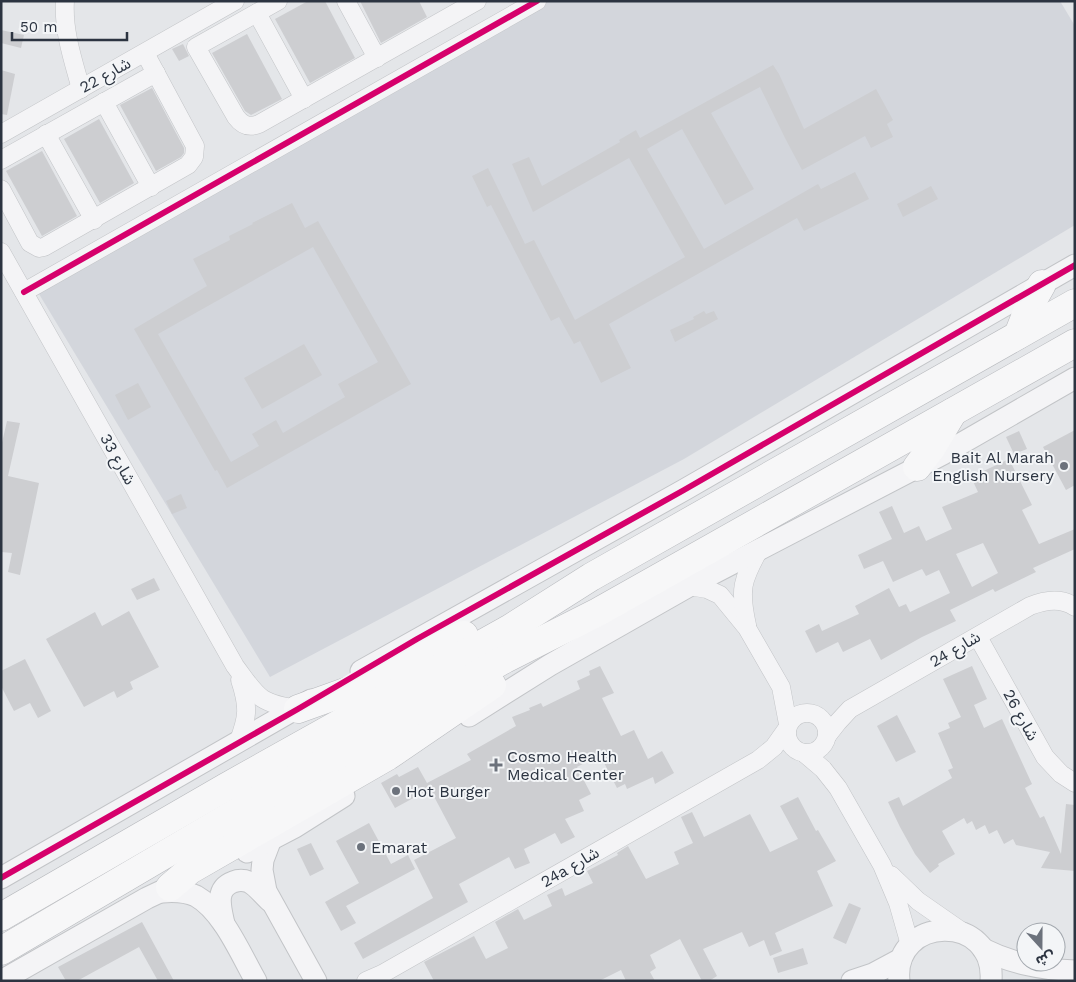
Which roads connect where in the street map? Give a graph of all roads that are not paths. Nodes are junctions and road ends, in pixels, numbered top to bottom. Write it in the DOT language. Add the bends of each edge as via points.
graph roads {
  1 [pos="66,1"];
  2 [pos="236,1"];
  3 [pos="278,1"];
  4 [pos="346,1"];
  5 [pos="477,1"];
  6 [pos="536,1"];
  7 [pos="447,9"];
  8 [pos="258,13"];
  9 [pos="185,30"];
  10 [pos="196,47"];
  11 [pos="145,53"];
  12 [pos="377,58"];
  13 [pos="156,73"];
  14 [pos="81,88"];
  15 [pos="304,99"];
  16 [pos="104,102"];
  17 [pos="1,134"];
  18 [pos="46,134"];
  19 [pos="1,160"];
  20 [pos="151,187"];
  21 [pos="1,189"];
  22 [pos="94,220"];
  23 [pos="1,252"];
  24 [pos="1075,265"];
  25 [pos="1042,284"];
  26 [pos="24,292"];
  27 [pos="1075,303"];
  28 [pos="1018,335"];
  29 [pos="1075,343"];
  30 [pos="1075,378"];
  31 [pos="954,411"];
  32 [pos="917,467"];
  33 [pos="760,548"];
  34 [pos="591,577"];
  35 [pos="689,586"];
  36 [pos="1069,604"];
  37 [pos="598,612"];
  38 [pos="747,628"];
  39 [pos="978,637"];
  40 [pos="235,666"];
  41 [pos="780,688"];
  42 [pos="298,709"];
  43 [pos="850,709"];
  44 [pos="812,714"];
  45 [pos="787,727"];
  46 [pos="826,739"];
  47 [pos="238,743"];
  48 [pos="801,752"];
  49 [pos="758,760"];
  50 [pos="1075,783"];
  51 [pos="838,788"];
  52 [pos="271,839"];
  53 [pos="882,865"];
  54 [pos="1,878"];
  55 [pos="165,890"];
  56 [pos="270,901"];
  57 [pos="1,917"];
  58 [pos="224,924"];
  59 [pos="965,934"];
  60 [pos="983,949"];
  61 [pos="1,951"];
  62 [pos="905,952"];
  63 [pos="1075,971"];
  64 [pos="379,978"];
  65 [pos="1,981"];
  66 [pos="256,981"];
  67 [pos="316,981"];
  68 [pos="366,981"];
  69 [pos="852,981"];
  70 [pos="899,981"];
  71 [pos="991,981"];
  1 -- 14 [label="street" via="68,41"];
  2 -- 9 [label="street, شارع 22"];
  3 -- 8 [label="street"];
  4 -- 12 [label="street"];
  5 -- 7 [label="street"];
  6 -- 26 [label="street"];
  7 -- 12 [label="street"];
  8 -- 10 [label="street"];
  8 -- 15 [label="street"];
  9 -- 10 [label="street"];
  9 -- 11 [label="street, شارع 22"];
  10 -- 15 [label="street" via="236,117 244,125 259,124"];
  11 -- 13 [label="street"];
  11 -- 14 [label="street, شارع 22"];
  12 -- 15 [label="street"];
  13 -- 16 [label="street"];
  13 -- 20 [label="street" via="193,140 196,152 188,166"];
  14 -- 17 [label="street, شارع 22"];
  16 -- 18 [label="street"];
  16 -- 20 [label="street"];
  18 -- 19 [label="street"];
  18 -- 22 [label="street"];
  20 -- 22 [label="street"];
  21 -- 22 [label="street" via="34,246 44,248"];
  23 -- 26 [label="street, شارع 33"];
  24 -- 25 [label="street"];
  25 -- 28 [label="highway"];
  25 -- 42 [label="street" via="684,490 417,638"];
  26 -- 40 [label="street, شارع 33"];
  27 -- 28 [label="highway"];
  28 -- 34 [label="highway"];
  29 -- 31 [label="highway"];
  30 -- 32 [label="street"];
  31 -- 32 [label="highway"];
  31 -- 37 [label="highway"];
  32 -- 33 [label="street"];
  33 -- 35 [label="street"];
  33 -- 38 [label="street" via="743,584 742,602"];
  34 -- 42 [label="highway" via="351,690"];
  34 -- 57 [label="highway" via="523,621"];
  35 -- 38 [label="street" via="720,595"];
  35 -- 52 [label="street" via="533,675 364,784"];
  36 -- 39 [label="street, شارع 24" via="1046,601 1030,606"];
  37 -- 55 [label="highway" via="388,756 190,870"];
  37 -- 61 [label="highway" via="496,664"];
  38 -- 41 [label="street"];
  39 -- 43 [label="street, شارع 24"];
  39 -- 50 [label="street, شارع 26" via="1045,757"];
  40 -- 42 [label="street, شارع 33" via="260,698 273,705"];
  40 -- 47 [label="street, شارع 33" via="247,710"];
  41 -- 44 [label="street"];
  41 -- 45 [label="street"];
  42 -- 47 [label="street"];
  43 -- 44 [label="street, شارع 24"];
  43 -- 46 [label="street, شارع 24"];
  44 -- 45 [label="street" via="797,715"];
  44 -- 46 [label="street" via="825,723"];
  45 -- 48 [label="street" via="788,743"];
  45 -- 49 [label="street, 24a شارع" via="774,747"];
  46 -- 48 [label="street" via="816,751"];
  46 -- 51 [label="street"];
  47 -- 54 [label="street"];
  48 -- 49 [label="street, 24a شارع"];
  48 -- 51 [label="street" via="823,769"];
  49 -- 64 [label="street, 24a شارع"];
  51 -- 53 [label="street"];
  52 -- 55 [label="street"];
  52 -- 56 [label="street" via="262,870"];
  53 -- 59 [label="street" via="918,901"];
  53 -- 62 [label="street" via="898,903"];
  55 -- 58 [label="street" via="195,896"];
  55 -- 65 [label="street"];
  56 -- 58 [label="street" via="250,883 235,881 228,884 219,903"];
  56 -- 67 [label="street"];
  58 -- 66 [label="street"];
  59 -- 60 [label="street"];
  59 -- 62 [label="street" via="955,930 935,930 926,933"];
  60 -- 63 [label="street" via="1028,966"];
  60 -- 71 [label="street" via="989,960"];
  62 -- 69 [label="street" via="873,974"];
  62 -- 70 [label="street"];
  64 -- 68 [label="street, 24a شارع"];
}
